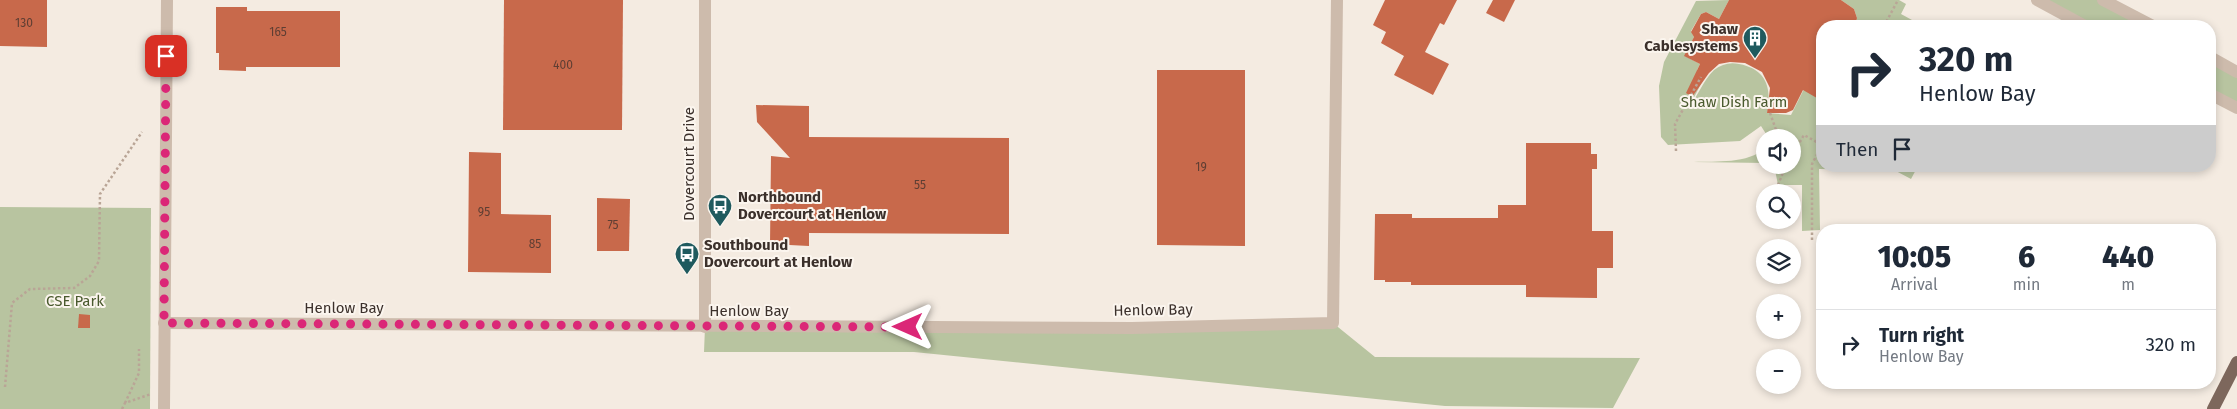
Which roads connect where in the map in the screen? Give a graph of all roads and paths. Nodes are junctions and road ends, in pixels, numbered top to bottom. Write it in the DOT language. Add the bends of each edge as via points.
graph roads {
  1 [pos="167,0"];
  2 [pos="706,0"];
  3 [pos="1338,0"];
  4 [pos="1898,0"];
  5 [pos="2037,0"];
  6 [pos="2103,0"];
  7 [pos="1887,20"];
  8 [pos="2074,20"];
  9 [pos="2141,20"];
  10 [pos="2216,60"];
  11 [pos="2237,72"];
  12 [pos="1701,77"];
  13 [pos="2216,97"];
  14 [pos="2237,108"];
  15 [pos="1770,113"];
  16 [pos="1776,129"];
  17 [pos="142,132"];
  18 [pos="1801,139"];
  19 [pos="1816,141"];
  20 [pos="1676,151"];
  21 [pos="1816,156"];
  22 [pos="1812,240"];
  23 [pos="164,323"];
  24 [pos="705,327"];
  25 [pos="139,349"];
  26 [pos="2237,362"];
  27 [pos="5,387"];
  28 [pos="164,392"];
  29 [pos="125,403"];
  30 [pos="122,409"];
  31 [pos="164,409"];
  32 [pos="2213,409"];
  1 -- 23 [label="street"];
  2 -- 24 [label="street, Dovercourt Drive"];
  3 -- 24 [label="street, Henlow Bay" via="1333,323 1132,328"];
  4 -- 7 [label="path"];
  5 -- 8 [label="street"];
  6 -- 9 [label="street"];
  10 -- 11 [label="street"];
  12 -- 20 [label="path" via="1675,124"];
  13 -- 14 [label="street"];
  15 -- 16 [label="path"];
  17 -- 27 [label="path" via="100,194 99,261 90,276 74,288 30,289 12,303"];
  18 -- 19 [label="path" via="1804,134"];
  21 -- 22 [label="path" via="1812,164"];
  23 -- 24 [label="street, Henlow Bay"];
  23 -- 28 [label="street"];
  25 -- 29 [label="path" via="139,373"];
  26 -- 32 [label="main road"];
  28 -- 29 [label="path"];
  28 -- 31 [label="street"];
  29 -- 30 [label="path"];
}
